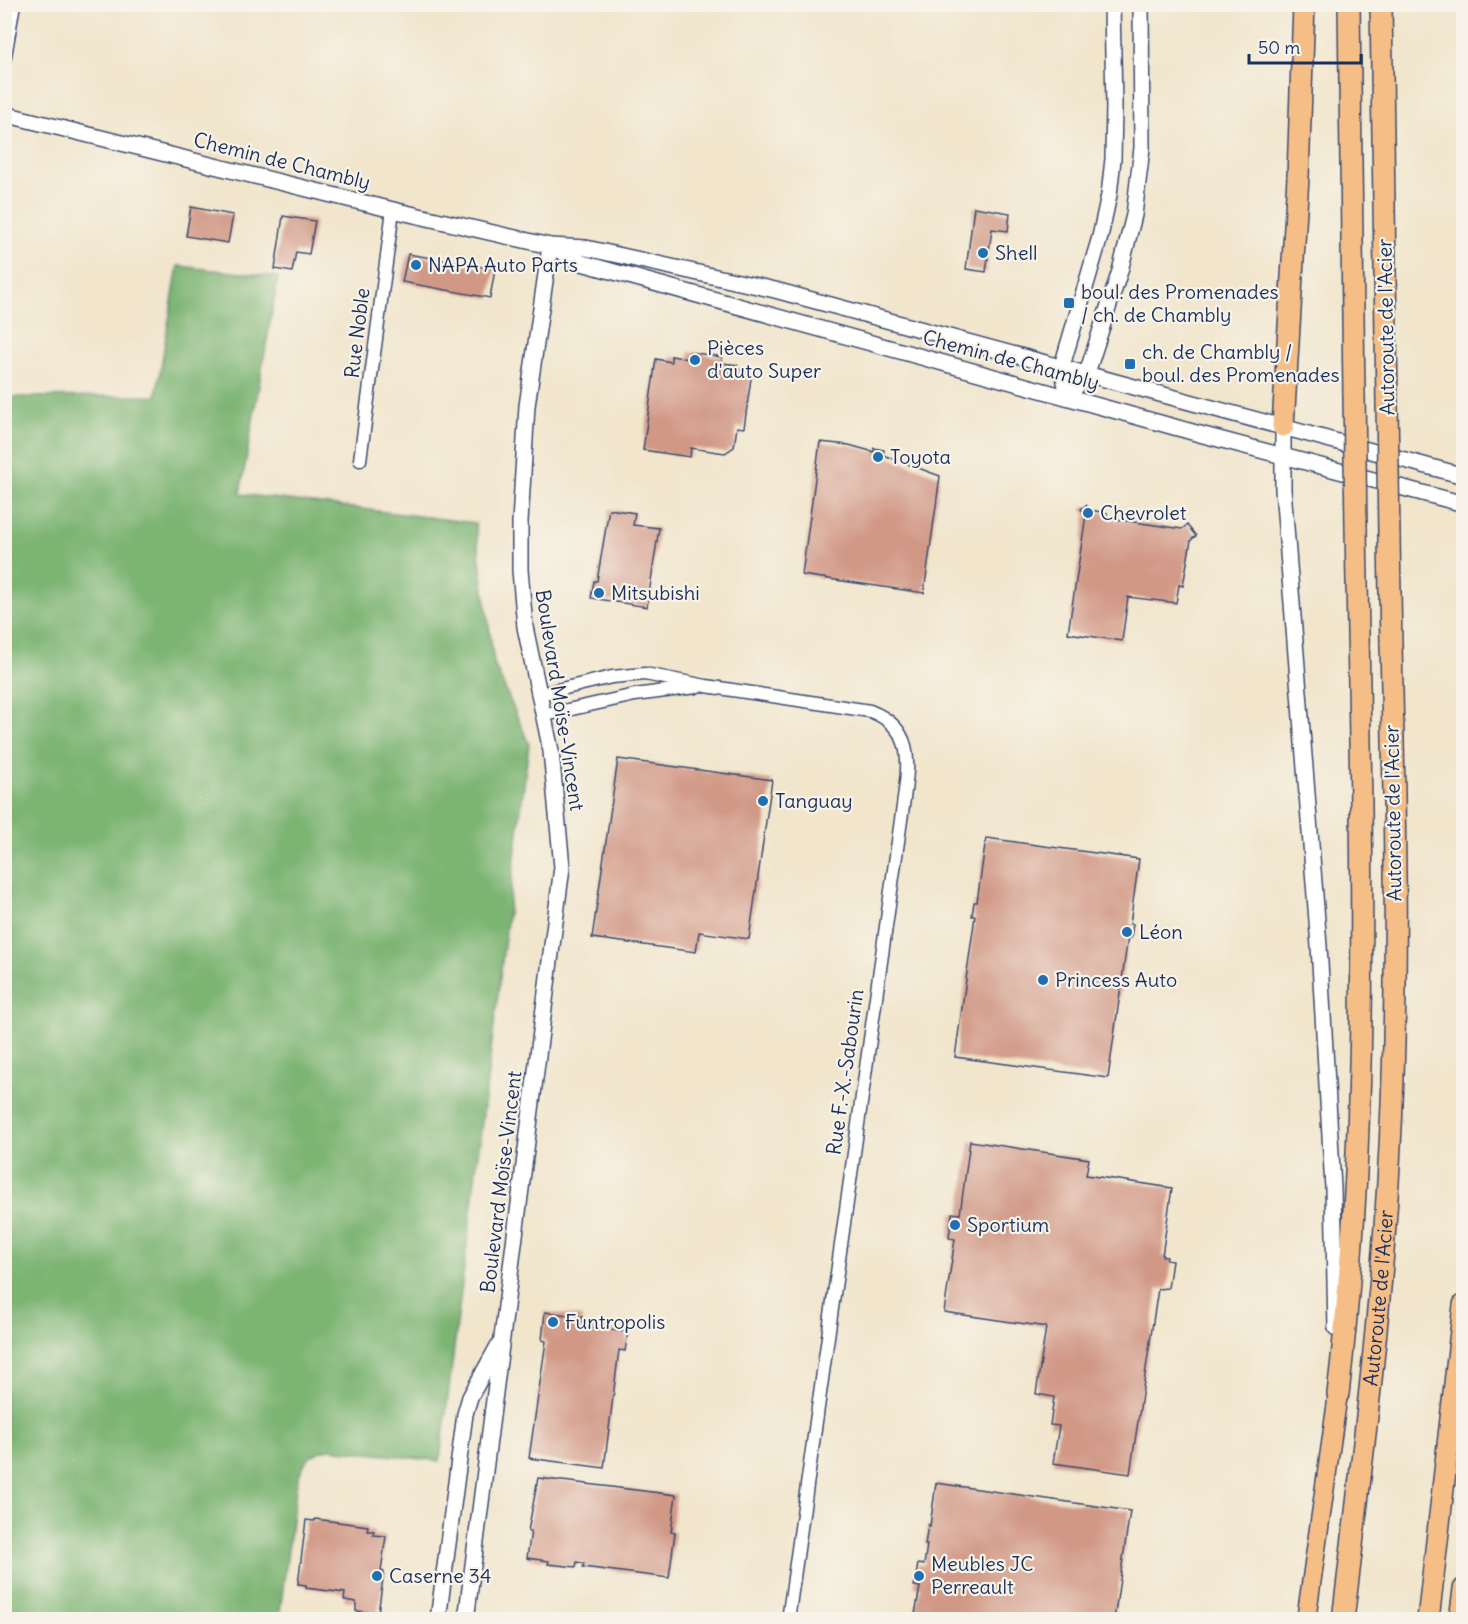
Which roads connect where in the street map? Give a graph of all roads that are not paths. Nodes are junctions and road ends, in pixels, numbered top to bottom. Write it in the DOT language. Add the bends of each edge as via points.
graph roads {
  1 [pos="14,4"];
  2 [pos="1112,4"];
  3 [pos="1141,4"];
  4 [pos="1304,4"];
  5 [pos="1349,4"];
  6 [pos="1381,4"];
  7 [pos="4,62"];
  8 [pos="4,114"];
  9 [pos="393,210"];
  10 [pos="550,246"];
  11 [pos="1062,366"];
  12 [pos="1087,373"];
  13 [pos="1068,397"];
  14 [pos="1283,426"];
  15 [pos="1283,456"];
  16 [pos="360,460"];
  17 [pos="1464,476"];
  18 [pos="1464,504"];
  19 [pos="706,686"];
  20 [pos="540,694"];
  21 [pos="544,715"];
  22 [pos="1464,1305"];
  23 [pos="502,1338"];
  24 [pos="1338,1394"];
  25 [pos="1464,1589"];
  26 [pos="438,1620"];
  27 [pos="466,1620"];
  28 [pos="788,1620"];
  29 [pos="1306,1620"];
  30 [pos="1344,1620"];
  31 [pos="1428,1620"];
  32 [pos="1460,1620"];
  1 -- 7 [label="street"];
  2 -- 11 [label="street" via="1114,106 1109,195"];
  3 -- 12 [label="street" via="1142,130 1138,192 1127,244"];
  4 -- 14 [label="highway"];
  5 -- 24 [label="highway, bridge" via="1362,1016 1353,1248"];
  6 -- 30 [label="highway, Autoroute de l'Acier, bridge" via="1395,1003 1391,1137 1378,1316"];
  8 -- 9 [label="street, Chemin de Chambly"];
  9 -- 10 [label="street, Chemin de Chambly"];
  9 -- 16 [label="street, Rue Noble"];
  10 -- 11 [label="street, Chemin de Chambly" via="584,248 775,290"];
  10 -- 13 [label="street, Chemin de Chambly" via="582,262"];
  10 -- 20 [label="street, Boulevard Moïse-Vincent" via="527,405 520,535 523,608"];
  11 -- 12 [label="street, Chemin de Chambly"];
  11 -- 13 [label="street"];
  12 -- 13 [label="street"];
  12 -- 14 [label="street, Chemin de Chambly"];
  13 -- 15 [label="street, Chemin de Chambly"];
  14 -- 15 [label="street"];
  14 -- 17 [label="street, Chemin de Chambly"];
  15 -- 18 [label="street, Chemin de Chambly"];
  15 -- 24 [label="street" via="1331,1142"];
  19 -- 20 [label="street, Rue F.-X.-Sabourin" via="654,675 633,675"];
  19 -- 21 [label="street, Rue F.-X.-Sabourin" via="635,694"];
  19 -- 28 [label="street, Rue F.-X.-Sabourin" via="870,711 898,730 908,755"];
  20 -- 21 [label="street, Boulevard Moïse-Vincent"];
  21 -- 23 [label="street, Boulevard Moïse-Vincent" via="555,778 561,867"];
  22 -- 31 [label="highway"];
  23 -- 26 [label="street, Boulevard Moïse-Vincent" via="466,1407"];
  23 -- 27 [label="street, Boulevard Moïse-Vincent"];
  24 -- 29 [label="main road"];
  25 -- 32 [label="highway"];
}
